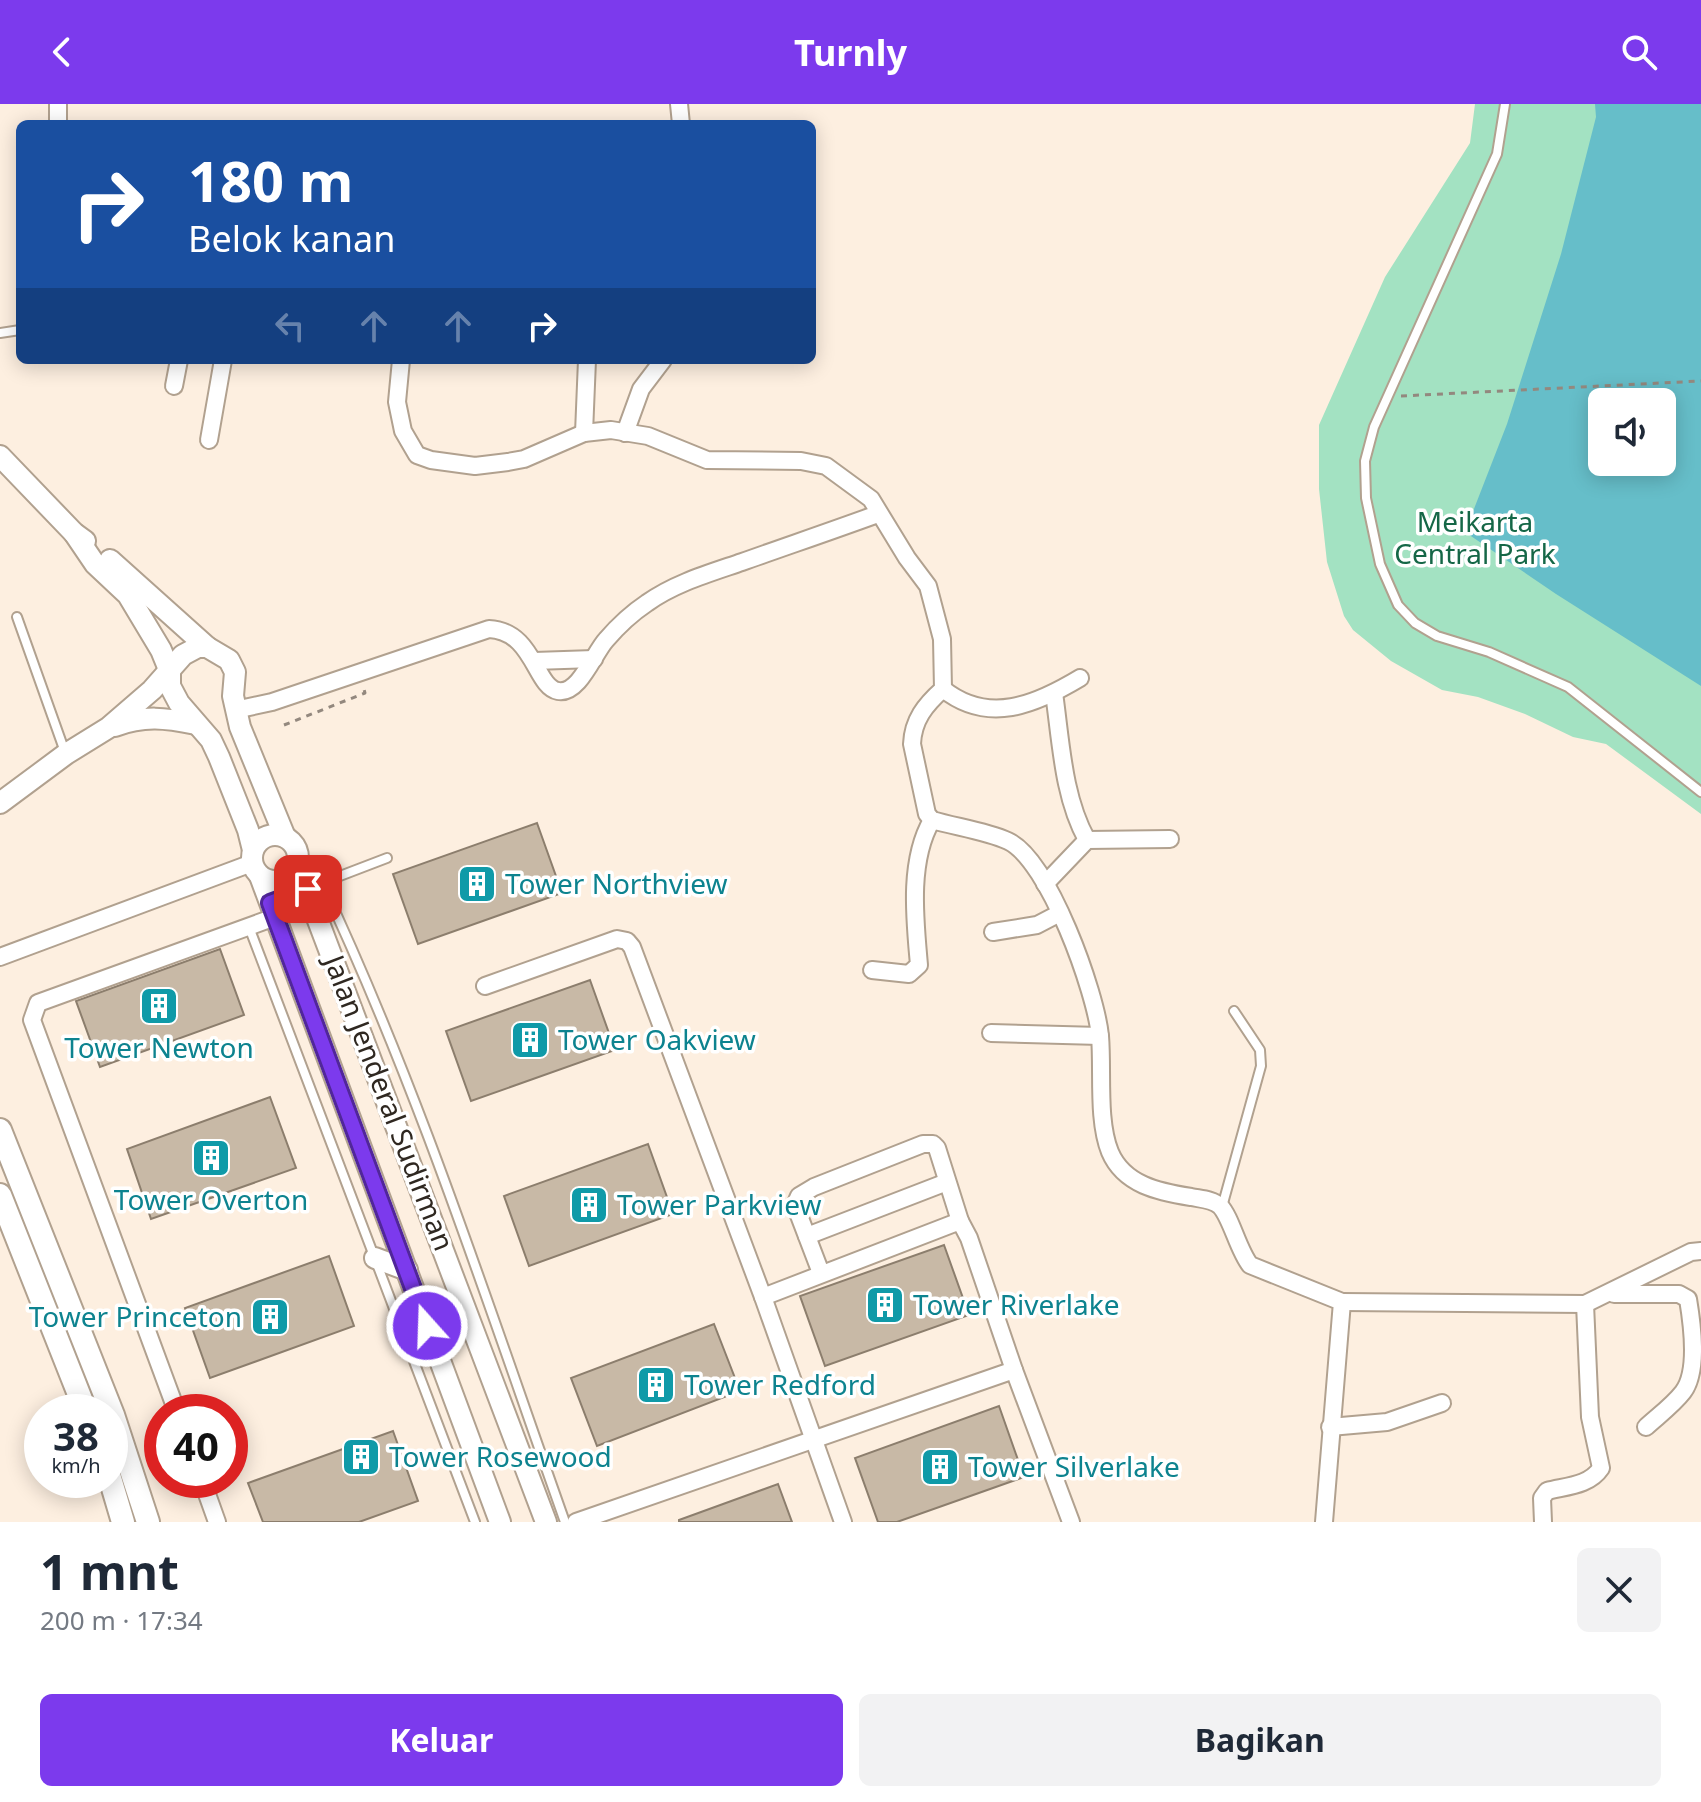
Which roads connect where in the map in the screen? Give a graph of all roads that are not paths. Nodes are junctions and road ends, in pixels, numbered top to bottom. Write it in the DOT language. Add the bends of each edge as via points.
graph roads {
  1 [pos="1505,104"];
  2 [pos="178,364"];
  3 [pos="222,364"];
  4 [pos="401,364"];
  5 [pos="587,364"];
  6 [pos="660,364"];
  7 [pos="174,386"];
  8 [pos="584,433"];
  9 [pos="625,433"];
  10 [pos="209,440"];
  11 [pos="0,456"];
  12 [pos="875,515"];
  13 [pos="74,533"];
  14 [pos="17,617"];
  15 [pos="207,647"];
  16 [pos="594,659"];
  17 [pos="534,661"];
  18 [pos="170,672"];
  19 [pos="1080,678"];
  20 [pos="943,689"];
  21 [pos="1054,693"];
  22 [pos="235,710"];
  23 [pos="200,727"];
  24 [pos="108,728"];
  25 [pos="66,754"];
  26 [pos="1701,792"];
  27 [pos="0,803"];
  28 [pos="932,820"];
  29 [pos="285,837"];
  30 [pos="1170,839"];
  31 [pos="1087,840"];
  32 [pos="387,858"];
  33 [pos="255,863"];
  34 [pos="297,865"];
  35 [pos="1045,884"];
  36 [pos="315,886"];
  37 [pos="272,910"];
  38 [pos="1060,913"];
  39 [pos="249,927"];
  40 [pos="993,932"];
  41 [pos="0,957"];
  42 [pos="872,970"];
  43 [pos="485,986"];
  44 [pos="1234,1011"];
  45 [pos="991,1033"];
  46 [pos="1100,1036"];
  47 [pos="0,1130"];
  48 [pos="947,1182"];
  49 [pos="0,1195"];
  50 [pos="1222,1208"];
  51 [pos="960,1221"];
  52 [pos="807,1236"];
  53 [pos="1701,1251"];
  54 [pos="375,1258"];
  55 [pos="407,1270"];
  56 [pos="821,1273"];
  57 [pos="1609,1294"];
  58 [pos="763,1297"];
  59 [pos="1342,1302"];
  60 [pos="1585,1304"];
  61 [pos="1014,1370"];
  62 [pos="79,1394"];
  63 [pos="170,1394"];
  64 [pos="1442,1403"];
  65 [pos="1330,1427"];
  66 [pos="1646,1427"];
  67 [pos="813,1439"];
  68 [pos="116,1498"];
  69 [pos="208,1498"];
  70 [pos="123,1522"];
  71 [pos="148,1522"];
  72 [pos="217,1522"];
  73 [pos="475,1522"];
  74 [pos="500,1522"];
  75 [pos="546,1522"];
  76 [pos="565,1522"];
  77 [pos="576,1522"];
  78 [pos="843,1522"];
  79 [pos="1071,1522"];
  80 [pos="1324,1522"];
  81 [pos="1543,1522"];
  1 -- 26 [label="lane" via="1497,154 1374,427 1365,461 1366,498 1380,564 1398,605 1415,623 1568,687"];
  2 -- 7 [label="street"];
  3 -- 10 [label="street"];
  4 -- 8 [label="street" via="399,415 417,455 475,466 496,464 524,459"];
  5 -- 8 [label="street"];
  6 -- 9 [label="street" via="641,389"];
  8 -- 9 [label="street"];
  9 -- 20 [label="street" via="648,436 707,460 826,466 863,493 928,586 942,639"];
  11 -- 13 [label="street"];
  12 -- 16 [label="street" via="659,594 635,611"];
  13 -- 15 [label="street"];
  13 -- 18 [label="street, Jalan Jenderal Sudirman" via="95,564 128,595"];
  14 -- 25 [label="lane"];
  15 -- 18 [label="street" via="183,655"];
  15 -- 22 [label="street" via="229,660 235,672"];
  16 -- 17 [label="street"];
  16 -- 17 [label="street" via="571,689 559,691 550,687"];
  17 -- 22 [label="street" via="502,629 489,629"];
  18 -- 23 [label="street, Jalan Jenderal Sudirman" via="179,703"];
  18 -- 24 [label="street"];
  19 -- 21 [label="street"];
  20 -- 21 [label="street" via="958,701 987,710"];
  20 -- 28 [label="street" via="924,707 913,732 923,803"];
  21 -- 31 [label="street" via="1070,797"];
  22 -- 29 [label="street"];
  23 -- 24 [label="street" via="164,717 138,717"];
  23 -- 33 [label="street, Jalan Jenderal Sudirman" via="219,757"];
  24 -- 25 [label="street"];
  25 -- 27 [label="street"];
  28 -- 35 [label="street" via="1009,842"];
  28 -- 42 [label="street" via="922,837 916,892 919,965 909,974"];
  29 -- 33 [label="street" via="265,836"];
  29 -- 34 [label="street" via="294,844"];
  30 -- 31 [label="street"];
  31 -- 35 [label="street"];
  32 -- 36 [label="lane"];
  33 -- 34 [label="street" via="270,881 291,875"];
  33 -- 37 [label="street, Jalan Jenderal Sudirman"];
  33 -- 41 [label="street"];
  34 -- 36 [label="street, Jalan Jenderal Sudirman"];
  35 -- 38 [label="street"];
  36 -- 37 [label="lane"];
  36 -- 75 [label="street, Jalan Jenderal Sudirman"];
  36 -- 76 [label="lane" via="359,963 447,1189"];
  37 -- 39 [label="street"];
  37 -- 55 [label="street, Jalan Jenderal Sudirman"];
  38 -- 40 [label="street" via="1037,925"];
  38 -- 46 [label="street" via="1073,939"];
  39 -- 54 [label="lane"];
  39 -- 63 [label="street" via="38,1003 32,1020"];
  43 -- 58 [label="street" via="617,939 627,941"];
  44 -- 50 [label="lane" via="1260,1050 1261,1066"];
  45 -- 46 [label="street"];
  46 -- 50 [label="street" via="1105,1129 1121,1169 1137,1183"];
  47 -- 71 [label="main road" via="113,1415"];
  48 -- 51 [label="street"];
  48 -- 52 [label="street"];
  48 -- 52 [label="street" via="937,1148 923,1144 799,1196 795,1205"];
  49 -- 62 [label="main road"];
  50 -- 59 [label="street" via="1250,1265"];
  51 -- 56 [label="street"];
  51 -- 61 [label="street"];
  52 -- 56 [label="street"];
  53 -- 57 [label="street"];
  54 -- 55 [label="street"];
  54 -- 73 [label="lane"];
  55 -- 74 [label="street, Jalan Jenderal Sudirman"];
  56 -- 58 [label="street"];
  57 -- 60 [label="street"];
  57 -- 66 [label="street" via="1679,1294 1688,1299 1693,1329 1685,1390"];
  58 -- 67 [label="street"];
  59 -- 60 [label="street"];
  59 -- 65 [label="street"];
  60 -- 81 [label="street" via="1590,1417 1601,1468 1585,1482 1547,1491 1542,1498"];
  61 -- 67 [label="street"];
  61 -- 79 [label="street"];
  64 -- 65 [label="street" via="1387,1422"];
  65 -- 80 [label="street"];
  67 -- 77 [label="street"];
  67 -- 78 [label="street"];
  68 -- 70 [label="main road"];
  69 -- 72 [label="street"];
}
